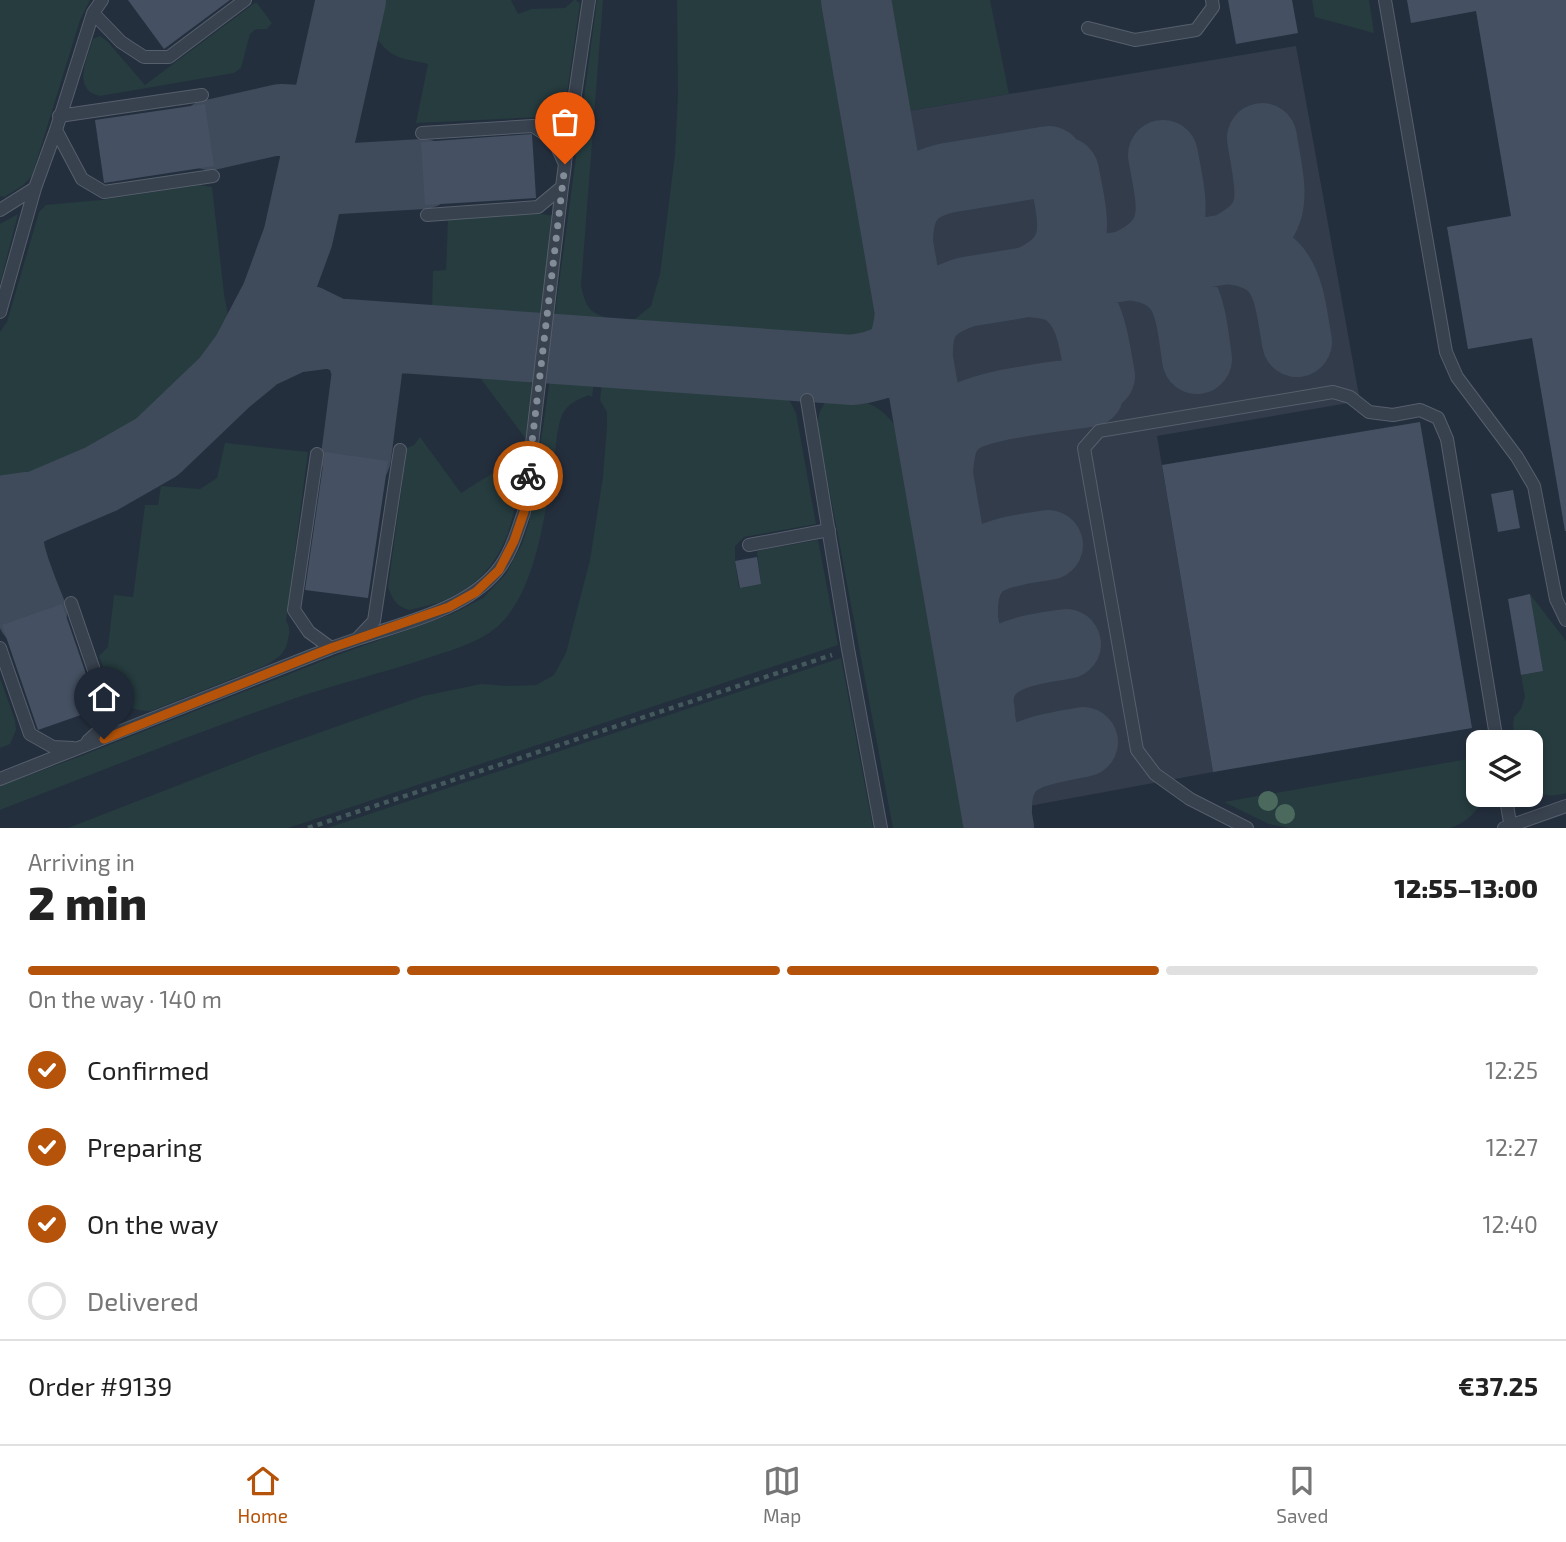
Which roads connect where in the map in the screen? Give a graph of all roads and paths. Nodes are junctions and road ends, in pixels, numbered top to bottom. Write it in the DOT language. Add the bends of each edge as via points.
graph roads {
  1 [pos="102,0"];
  2 [pos="245,0"];
  3 [pos="589,0"];
  4 [pos="1212,0"];
  5 [pos="1385,0"];
  6 [pos="93,13"];
  7 [pos="1088,28"];
  8 [pos="202,95"];
  9 [pos="59,116"];
  10 [pos="56,130"];
  11 [pos="422,134"];
  12 [pos="565,164"];
  13 [pos="213,176"];
  14 [pos="562,187"];
  15 [pos="35,188"];
  16 [pos="0,210"];
  17 [pos="427,215"];
  18 [pos="0,312"];
  19 [pos="807,400"];
  20 [pos="400,450"];
  21 [pos="317,454"];
  22 [pos="829,530"];
  23 [pos="749,545"];
  24 [pos="71,603"];
  25 [pos="1566,620"];
  26 [pos="357,639"];
  27 [pos="0,648"];
  28 [pos="331,648"];
  29 [pos="848,649"];
  30 [pos="1495,730"];
  31 [pos="79,749"];
  32 [pos="0,779"];
  33 [pos="1566,806"];
  34 [pos="1507,807"];
  35 [pos="1509,827"];
  36 [pos="308,828"];
  37 [pos="881,828"];
  38 [pos="1247,828"];
  1 -- 6 [label="lane"];
  2 -- 6 [label="lane" via="169,57 144,57 121,42"];
  3 -- 12 [label="lane"];
  4 -- 7 [label="lane" via="1213,7 1196,30 1135,40"];
  5 -- 25 [label="lane" via="1446,352 1457,377 1534,486 1556,599"];
  6 -- 9 [label="lane"];
  8 -- 9 [label="lane"];
  9 -- 10 [label="lane"];
  10 -- 13 [label="lane" via="82,179 104,191"];
  10 -- 15 [label="lane"];
  11 -- 12 [label="lane" via="533,126 554,140"];
  12 -- 14 [label="lane"];
  14 -- 17 [label="lane" via="538,207"];
  14 -- 26 [label="lane" via="524,512 514,541 499,570 476,592 449,607"];
  15 -- 16 [label="lane"];
  15 -- 18 [label="lane"];
  19 -- 22 [label="lane"];
  20 -- 26 [label="lane" via="374,621"];
  21 -- 28 [label="lane" via="294,610 309,632"];
  22 -- 23 [label="lane"];
  22 -- 29 [label="lane"];
  24 -- 31 [label="lane" via="107,708 99,731"];
  26 -- 28 [label="lane"];
  27 -- 31 [label="lane" via="30,734 53,747"];
  28 -- 31 [label="lane"];
  29 -- 36 [label="path"];
  29 -- 37 [label="lane"];
  30 -- 38 [label="lane" via="1447,439 1438,418 1420,410 1393,415 1368,412 1350,397 1333,392 1099,431 1084,448 1137,750 1155,774 1190,799"];
  31 -- 32 [label="lane"];
  33 -- 35 [label="lane"];
  34 -- 35 [label="lane"];
}
